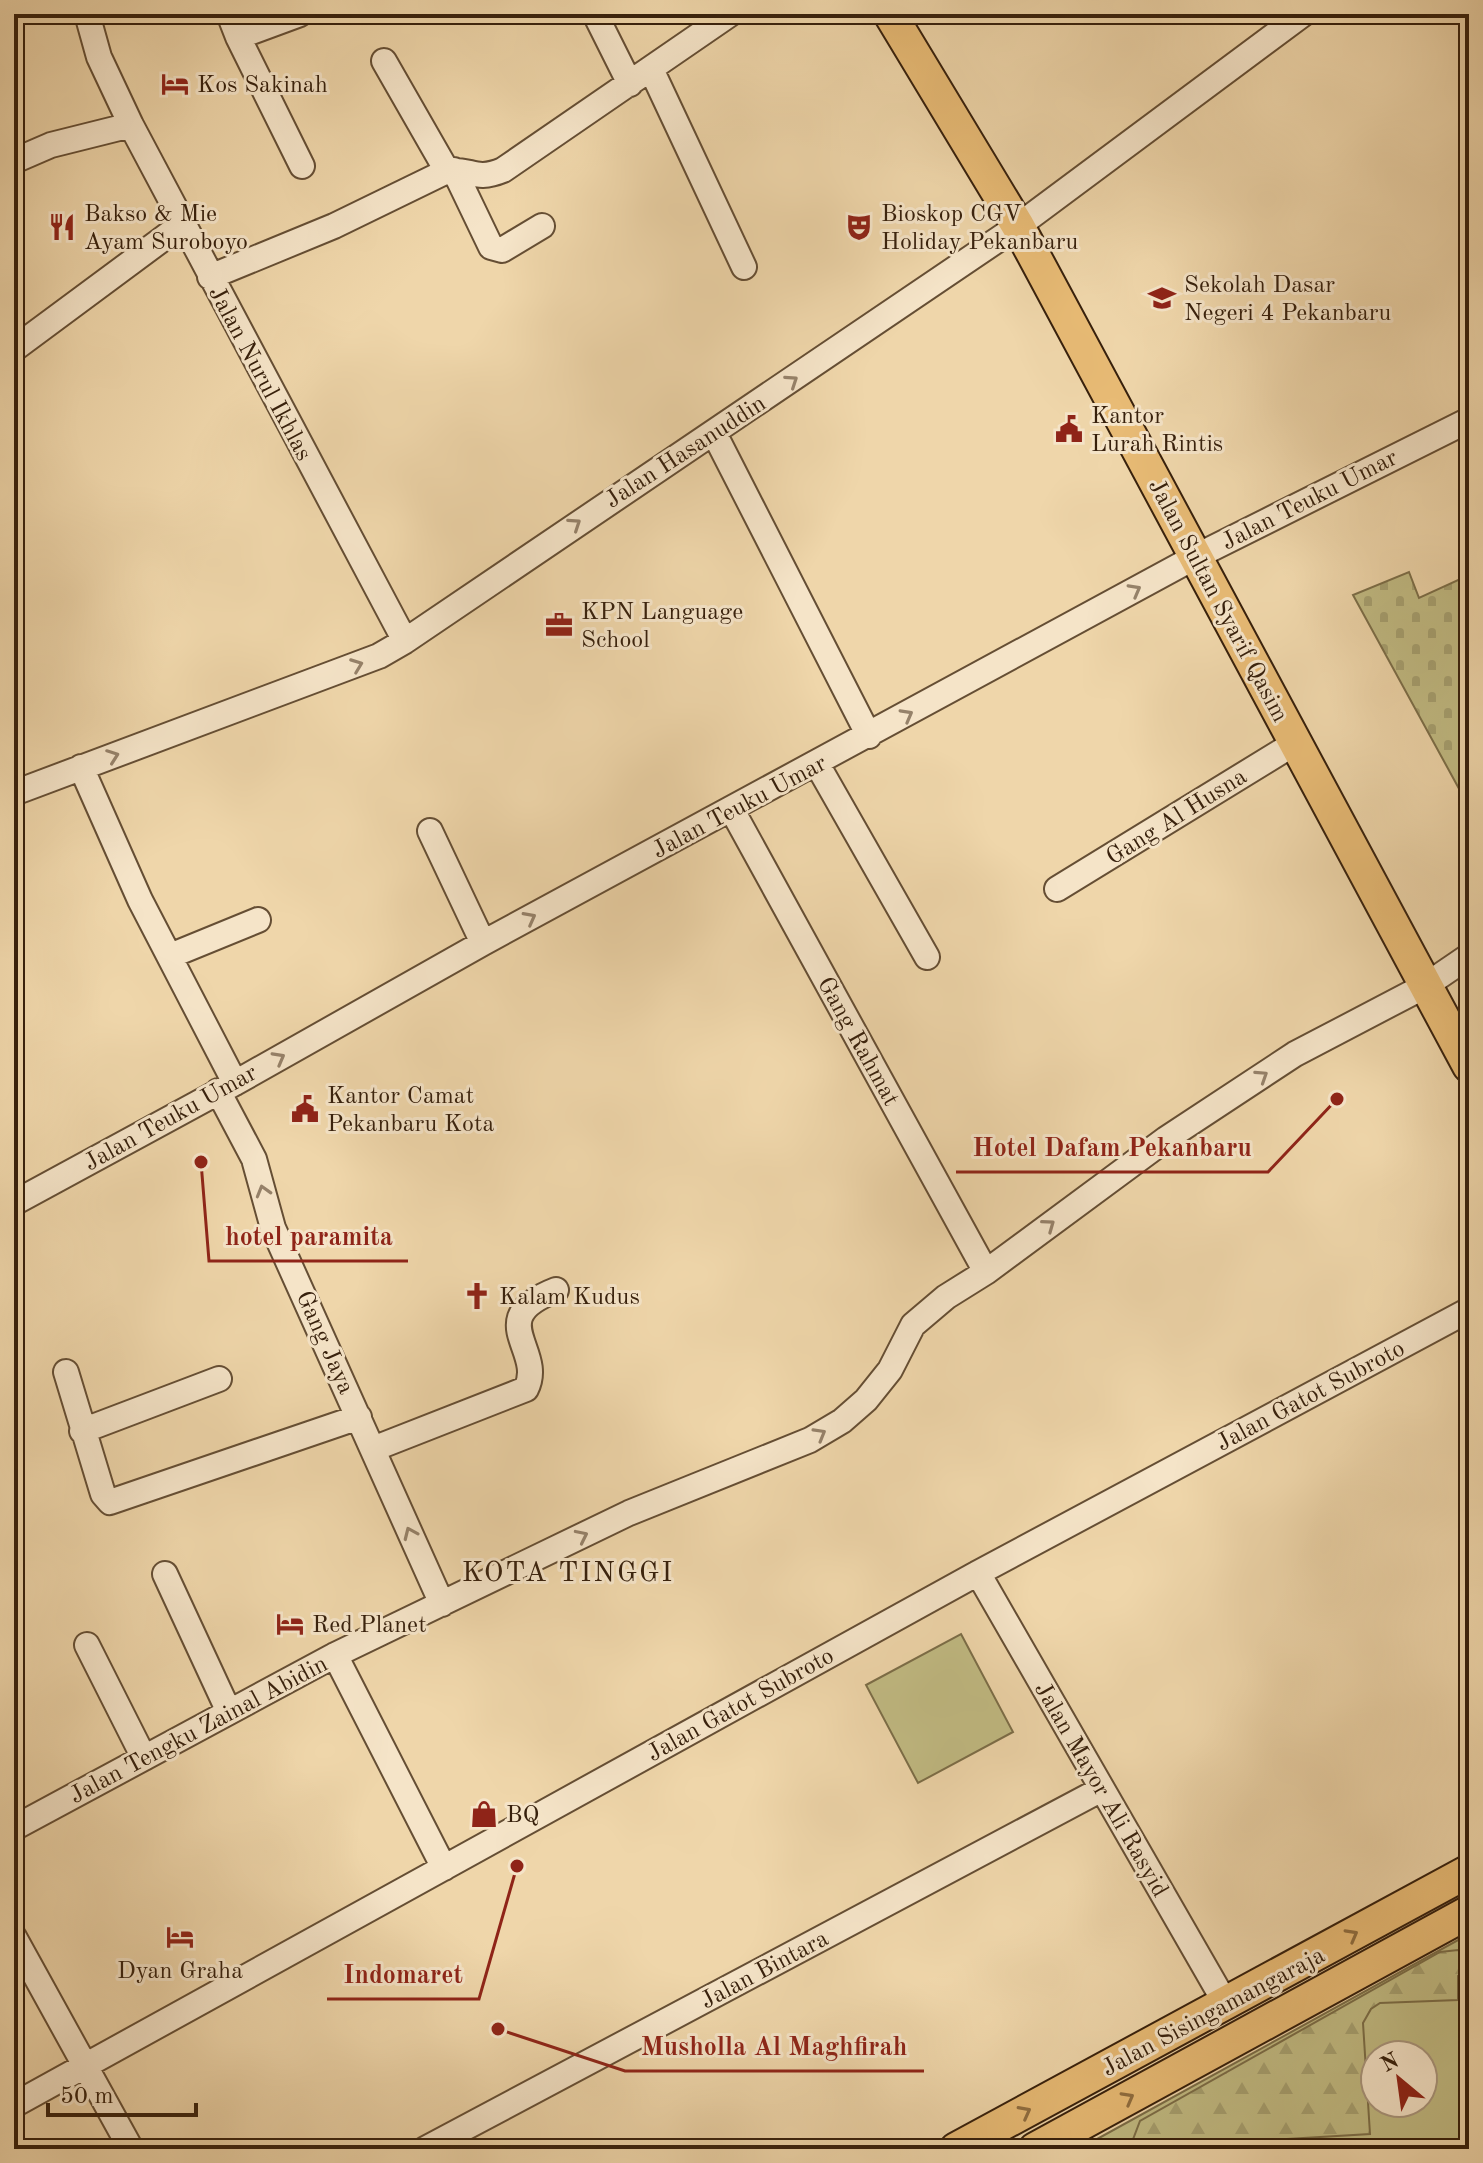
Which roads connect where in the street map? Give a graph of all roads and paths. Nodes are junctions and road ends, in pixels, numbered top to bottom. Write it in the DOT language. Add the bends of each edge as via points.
graph roads {
  1 [pos="87,14"];
  2 [pos="300,14"];
  3 [pos="595,14"];
  4 [pos="730,14"];
  5 [pos="890,14"];
  6 [pos="1303,14"];
  7 [pos="234,25"];
  8 [pos="384,61"];
  9 [pos="651,69"];
  10 [pos="630,84"];
  11 [pos="131,125"];
  12 [pos="14,161"];
  13 [pos="302,166"];
  14 [pos="450,171"];
  15 [pos="184,223"];
  16 [pos="542,226"];
  17 [pos="1018,226"];
  18 [pos="744,267"];
  19 [pos="210,277"];
  20 [pos="14,349"];
  21 [pos="1469,420"];
  22 [pos="714,433"];
  23 [pos="1197,556"];
  24 [pos="405,641"];
  25 [pos="869,736"];
  26 [pos="1295,743"];
  27 [pos="817,764"];
  28 [pos="81,767"];
  29 [pos="14,793"];
  30 [pos="732,810"];
  31 [pos="430,831"];
  32 [pos="1057,889"];
  33 [pos="258,920"];
  34 [pos="483,943"];
  35 [pos="170,956"];
  36 [pos="1469,956"];
  37 [pos="927,957"];
  38 [pos="1425,986"];
  39 [pos="1469,1066"];
  40 [pos="227,1087"];
  41 [pos="14,1203"];
  42 [pos="986,1272"];
  43 [pos="556,1290"];
  44 [pos="1469,1310"];
  45 [pos="66,1372"];
  46 [pos="219,1379"];
  47 [pos="359,1417"];
  48 [pos="82,1431"];
  49 [pos="373,1449"];
  50 [pos="978,1573"];
  51 [pos="165,1574"];
  52 [pos="442,1604"];
  53 [pos="87,1645"];
  54 [pos="335,1655"];
  55 [pos="229,1712"];
  56 [pos="144,1758"];
  57 [pos="1102,1789"];
  58 [pos="14,1828"];
  59 [pos="444,1868"];
  60 [pos="1469,1871"];
  61 [pos="1469,1912"];
  62 [pos="14,1937"];
  63 [pos="1226,2004"];
  64 [pos="1294,2007"];
  65 [pos="84,2066"];
  66 [pos="14,2105"];
  67 [pos="131,2149"];
  68 [pos="425,2149"];
  69 [pos="956,2149"];
  70 [pos="1035,2149"];
  1 -- 11 [label="street, Jalan Nurul Ikhlas" via="99,57"];
  2 -- 7 [label="street"];
  3 -- 10 [label="street"];
  4 -- 9 [label="street"];
  5 -- 17 [label="main road, Jalan Sultan Syarif Qasim"];
  6 -- 17 [label="street, Jalan Hasanuddin"];
  7 -- 13 [label="street"];
  8 -- 14 [label="street"];
  9 -- 10 [label="street"];
  9 -- 18 [label="street"];
  10 -- 14 [label="street" via="503,170 482,177"];
  11 -- 12 [label="street" via="51,145"];
  11 -- 15 [label="street, Jalan Nurul Ikhlas"];
  14 -- 16 [label="street" via="491,247 502,250"];
  14 -- 19 [label="street"];
  15 -- 19 [label="street, Jalan Nurul Ikhlas"];
  15 -- 20 [label="street"];
  22 -- 17 [label="street, Jalan Hasanuddin, one-way"];
  17 -- 23 [label="main road, Jalan Sultan Syarif Qasim"];
  19 -- 24 [label="street, Jalan Nurul Ikhlas"];
  21 -- 23 [label="street, Jalan Teuku Umar"];
  24 -- 22 [label="street, Jalan Hasanuddin, one-way"];
  22 -- 25 [label="street"];
  25 -- 23 [label="street, Jalan Teuku Umar, one-way"];
  23 -- 26 [label="main road, Jalan Sultan Syarif Qasim"];
  28 -- 24 [label="street, Jalan Hasanuddin, one-way" via="379,656"];
  25 -- 27 [label="street, Jalan Teuku Umar"];
  26 -- 32 [label="street, Gang Al Husna"];
  26 -- 38 [label="main road, Jalan Sultan Syarif Qasim"];
  27 -- 30 [label="street, Jalan Teuku Umar"];
  27 -- 37 [label="street"];
  28 -- 29 [label="street, Jalan Hasanuddin"];
  28 -- 35 [label="street, Gang Jaya"];
  34 -- 30 [label="street, Jalan Teuku Umar, one-way"];
  30 -- 42 [label="street, Gang Rahmat"];
  31 -- 34 [label="street"];
  33 -- 35 [label="street"];
  40 -- 34 [label="street, Jalan Teuku Umar, one-way"];
  35 -- 40 [label="street, Gang Jaya"];
  36 -- 38 [label="street, Jalan Tengku Zainal Abidin"];
  38 -- 39 [label="main road, Jalan Sultan Syarif Qasim"];
  42 -- 38 [label="street, Jalan Tengku Zainal Abidin, one-way" via="1166,1139 1295,1054"];
  40 -- 41 [label="street, Jalan Teuku Umar"];
  47 -- 40 [label="street, Gang Jaya, one-way" via="273,1228"];
  52 -- 42 [label="street, Jalan Tengku Zainal Abidin, one-way" via="629,1513 810,1440 842,1421 890,1370 924,1313"];
  43 -- 49 [label="street" via="525,1308 518,1323 531,1375 526,1389"];
  44 -- 50 [label="street, Jalan Gatot Subroto"];
  45 -- 48 [label="street, Gang Jaya"];
  46 -- 48 [label="street"];
  47 -- 48 [label="street, Gang Jaya" via="114,1502 104,1497"];
  47 -- 49 [label="street, Gang Jaya"];
  52 -- 49 [label="street, Gang Jaya, one-way"];
  50 -- 57 [label="street, Jalan Mayor Ali Rasyid"];
  50 -- 59 [label="street, Jalan Gatot Subroto"];
  51 -- 55 [label="street"];
  52 -- 54 [label="street, Jalan Tengku Zainal Abidin"];
  53 -- 56 [label="street"];
  54 -- 55 [label="street, Jalan Tengku Zainal Abidin"];
  54 -- 59 [label="street"];
  55 -- 56 [label="street, Jalan Tengku Zainal Abidin"];
  56 -- 58 [label="street, Jalan Tengku Zainal Abidin"];
  57 -- 63 [label="street, Jalan Mayor Ali Rasyid"];
  57 -- 68 [label="street, Jalan Bintara"];
  59 -- 65 [label="street, Jalan Gatot Subroto"];
  63 -- 60 [label="main road, Jalan Sisingamangaraja, one-way"];
  61 -- 64 [label="main road, Jalan Sisingamangaraja"];
  62 -- 65 [label="street"];
  63 -- 64 [label="main road"];
  69 -- 63 [label="main road, Jalan Sisingamangaraja, one-way"];
  70 -- 64 [label="main road, Jalan Sisingamangaraja, one-way"];
  65 -- 66 [label="street, Jalan Gatot Subroto"];
  65 -- 67 [label="street"];
}
